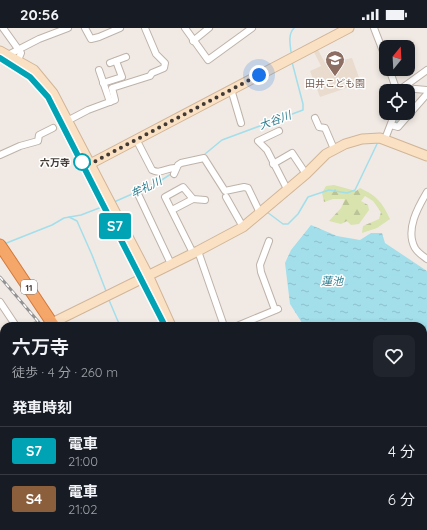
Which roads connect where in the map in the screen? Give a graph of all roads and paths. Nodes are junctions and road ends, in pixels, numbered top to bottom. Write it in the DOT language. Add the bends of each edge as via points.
graph roads {
  1 [pos="3,28"];
  2 [pos="68,28"];
  3 [pos="85,28"];
  4 [pos="120,28"];
  5 [pos="145,28"];
  6 [pos="185,28"];
  7 [pos="209,28"];
  8 [pos="252,28"];
  9 [pos="349,28"];
  10 [pos="374,28"];
  11 [pos="193,40"];
  12 [pos="379,41"];
  13 [pos="19,50"];
  14 [pos="0,51"];
  15 [pos="9,55"];
  16 [pos="126,57"];
  17 [pos="0,59"];
  18 [pos="18,60"];
  19 [pos="99,70"];
  20 [pos="427,70"];
  21 [pos="103,83"];
  22 [pos="408,84"];
  23 [pos="231,89"];
  24 [pos="415,90"];
  25 [pos="427,90"];
  26 [pos="110,102"];
  27 [pos="315,118"];
  28 [pos="393,120"];
  29 [pos="67,121"];
  30 [pos="241,123"];
  31 [pos="391,125"];
  32 [pos="53,128"];
  33 [pos="279,131"];
  34 [pos="136,139"];
  35 [pos="385,139"];
  36 [pos="334,149"];
  37 [pos="0,154"];
  38 [pos="427,156"];
  39 [pos="90,164"];
  40 [pos="273,164"];
  41 [pos="306,174"];
  42 [pos="287,189"];
  43 [pos="427,192"];
  44 [pos="138,194"];
  45 [pos="226,197"];
  46 [pos="193,198"];
  47 [pos="205,200"];
  48 [pos="172,210"];
  49 [pos="260,213"];
  50 [pos="243,227"];
  51 [pos="269,241"];
  52 [pos="1,247"];
  53 [pos="196,252"];
  54 [pos="427,259"];
  55 [pos="171,264"];
  56 [pos="148,275"];
  57 [pos="0,302"];
  58 [pos="12,322"];
  59 [pos="51,322"];
  60 [pos="59,322"];
  61 [pos="169,322"];
  62 [pos="222,322"];
  63 [pos="246,322"];
  1 -- 13 [label="street"];
  2 -- 13 [label="street"];
  3 -- 4 [label="street" via="91,39"];
  5 -- 26 [label="street" via="156,54 165,63 164,68 150,76 112,88 116,100"];
  6 -- 11 [label="street"];
  7 -- 11 [label="street"];
  8 -- 11 [label="street" via="208,60"];
  9 -- 23 [label="street"];
  10 -- 12 [label="street"];
  13 -- 15 [label="street"];
  13 -- 18 [label="street"];
  14 -- 15 [label="street"];
  15 -- 17 [label="street"];
  15 -- 18 [label="street"];
  16 -- 21 [label="street" via="113,62 122,77"];
  18 -- 29 [label="street" via="42,79 53,93"];
  19 -- 21 [label="street"];
  20 -- 22 [label="street"];
  21 -- 26 [label="street"];
  23 -- 30 [label="street"];
  23 -- 34 [label="street"];
  24 -- 25 [label="street"];
  25 -- 31 [label="street" via="398,127"];
  26 -- 29 [label="street"];
  27 -- 36 [label="street" via="319,127 325,128"];
  28 -- 31 [label="street"];
  29 -- 39 [label="street"];
  31 -- 35 [label="street"];
  32 -- 37 [label="street" via="40,135 38,141"];
  33 -- 40 [label="street" via="258,141"];
  34 -- 39 [label="street"];
  34 -- 49 [label="street" via="152,170 160,173 173,168 175,171 181,163 204,158 225,191 248,188"];
  35 -- 36 [label="street" via="362,139"];
  35 -- 38 [label="street"];
  36 -- 41 [label="street"];
  39 -- 56 [label="street"];
  40 -- 41 [label="street" via="292,153"];
  40 -- 42 [label="street"];
  41 -- 42 [label="street"];
  42 -- 49 [label="street"];
  43 -- 54 [label="street" via="415,213 413,230 416,250"];
  44 -- 55 [label="street"];
  45 -- 50 [label="street"];
  46 -- 47 [label="street"];
  46 -- 48 [label="street"];
  46 -- 48 [label="street" via="183,187 165,197"];
  48 -- 53 [label="street"];
  49 -- 50 [label="street"];
  50 -- 53 [label="street"];
  51 -- 63 [label="street" via="260,265 277,309"];
  52 -- 59 [label="highway, 11"];
  53 -- 55 [label="street"];
  53 -- 62 [label="street"];
  55 -- 56 [label="street"];
  56 -- 60 [label="street"];
  56 -- 61 [label="street"];
  57 -- 58 [label="street"];
}
